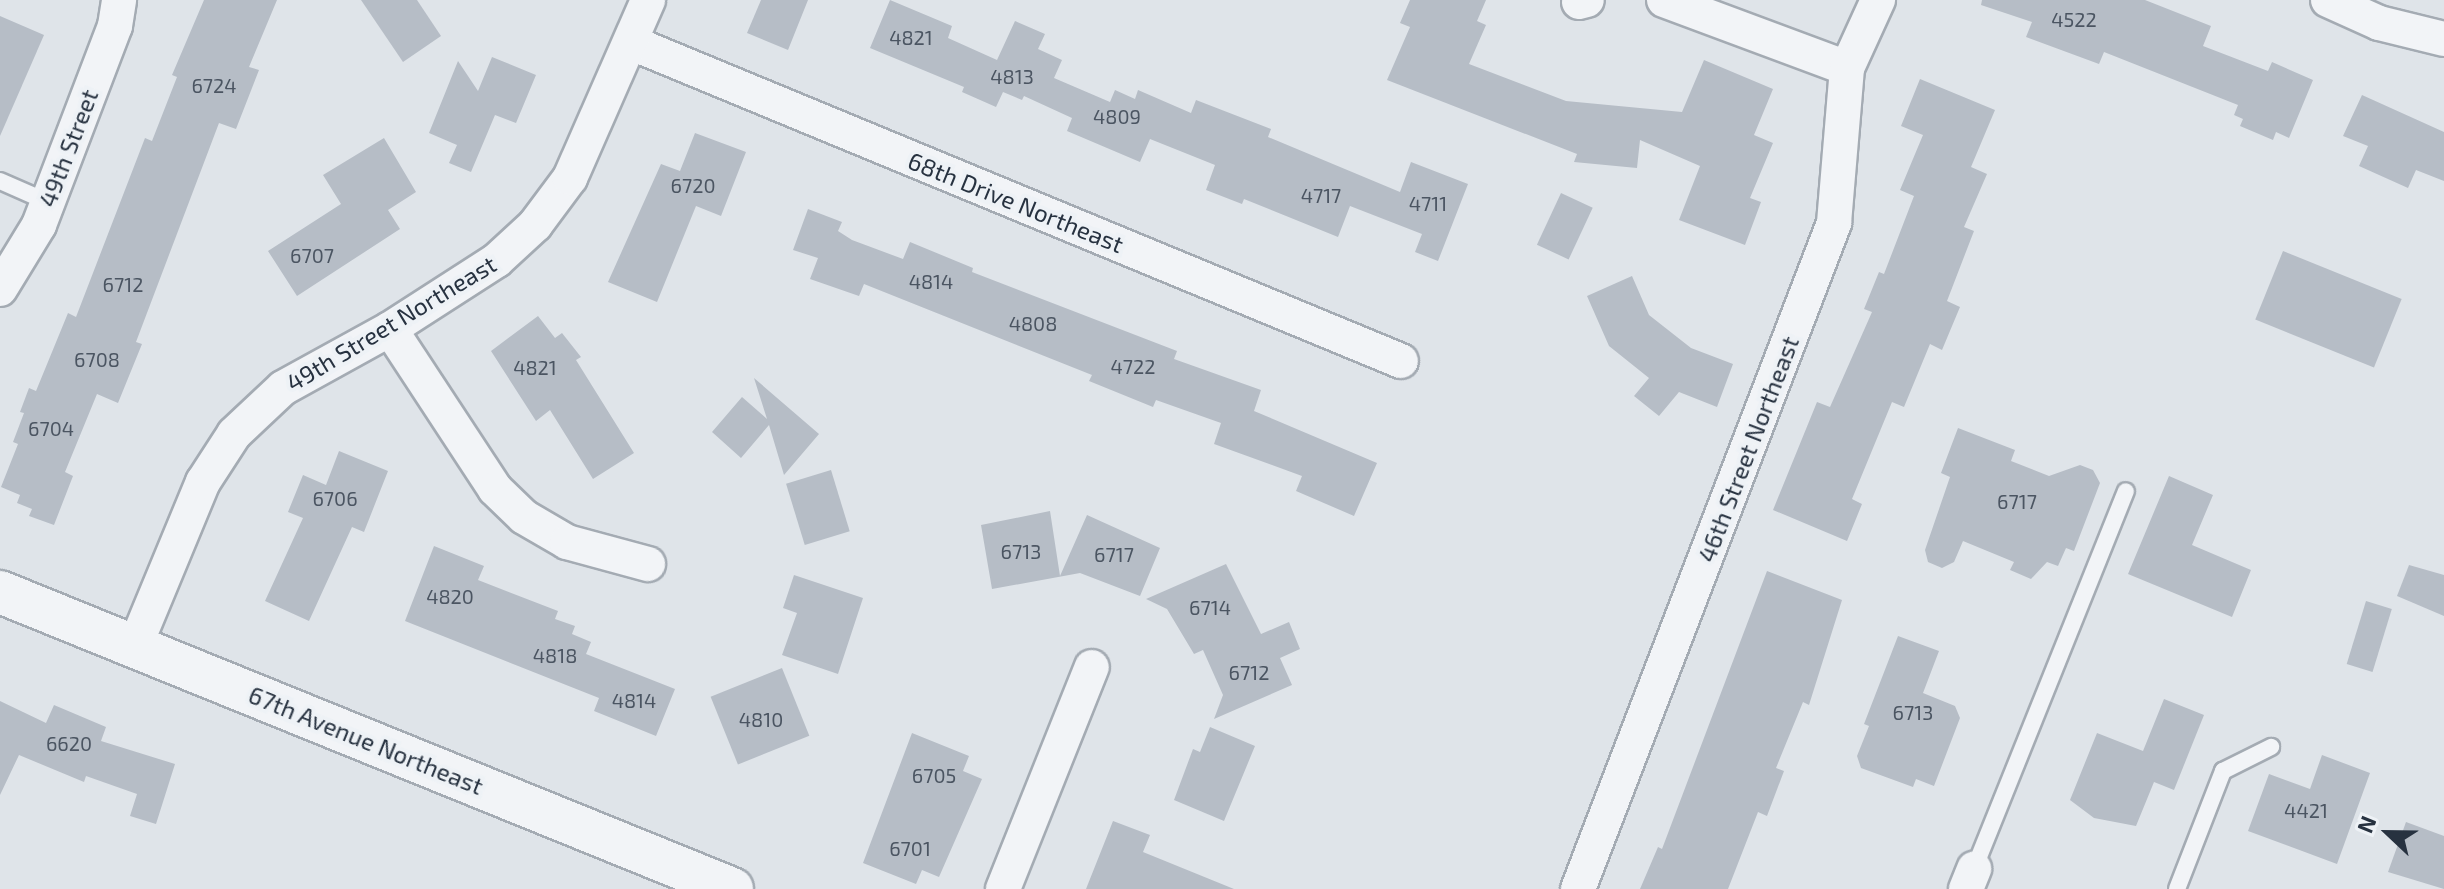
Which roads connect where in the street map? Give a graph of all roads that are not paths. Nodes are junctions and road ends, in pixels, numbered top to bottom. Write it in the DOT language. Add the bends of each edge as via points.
graph roads {
  1 [pos="119,0"];
  2 [pos="648,0"];
  3 [pos="1664,0"];
  4 [pos="1878,0"];
  5 [pos="2328,0"];
  6 [pos="2384,11"];
  7 [pos="2444,39"];
  8 [pos="632,43"];
  9 [pos="1847,68"];
  10 [pos="0,181"];
  11 [pos="48,202"];
  12 [pos="0,289"];
  13 [pos="390,329"];
  14 [pos="1401,361"];
  15 [pos="2126,491"];
  16 [pos="648,564"];
  17 [pos="0,592"];
  18 [pos="135,646"];
  19 [pos="1092,667"];
  20 [pos="2271,747"];
  21 [pos="1970,879"];
  22 [pos="732,889"];
  23 [pos="1003,889"];
  24 [pos="1578,889"];
  25 [pos="2177,889"];
  1 -- 11 [label="street, 49th Street" via="115,26"];
  2 -- 8 [label="street, 49th Street Northeast"];
  3 -- 9 [label="street"];
  4 -- 9 [label="street, 46th Street Northeast"];
  5 -- 6 [label="street"];
  6 -- 7 [label="street"];
  8 -- 13 [label="street, 49th Street Northeast" via="570,178 535,225 497,260"];
  8 -- 14 [label="street, 68th Drive Northeast"];
  9 -- 24 [label="street, 46th Street Northeast" via="1834,223"];
  10 -- 11 [label="lane"];
  11 -- 12 [label="street, 49th Street"];
  13 -- 16 [label="street" via="495,489 524,517 567,542"];
  13 -- 18 [label="street, 49th Street Northeast" via="283,388 234,434 203,482"];
  15 -- 21 [label="lane"];
  17 -- 18 [label="street, 67th Avenue Northeast"];
  18 -- 22 [label="street, 67th Avenue Northeast"];
  19 -- 23 [label="street"];
  20 -- 25 [label="lane" via="2223,771"];
}
